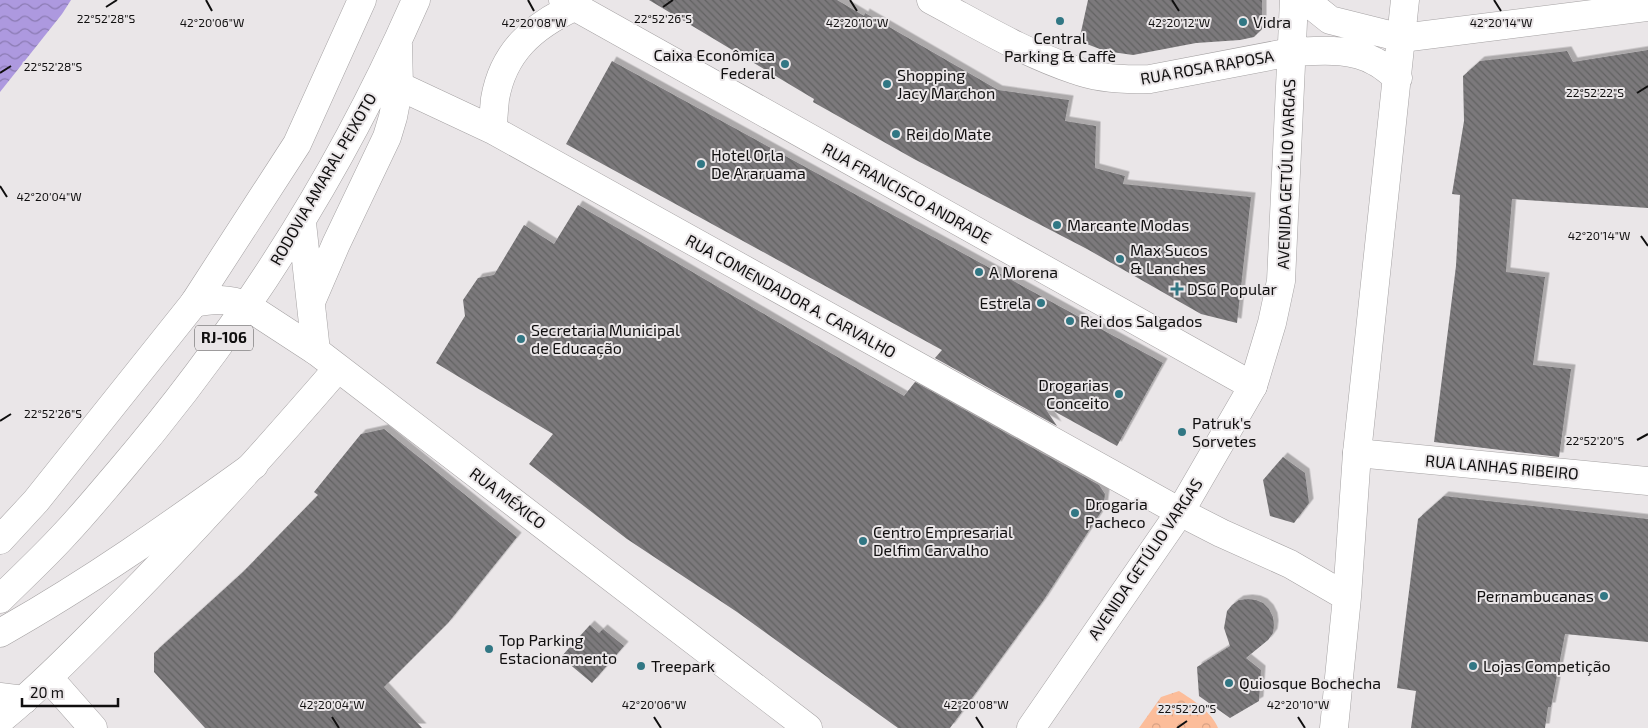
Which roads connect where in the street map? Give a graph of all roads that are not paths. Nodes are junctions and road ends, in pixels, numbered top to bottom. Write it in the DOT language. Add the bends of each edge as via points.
graph roads {
  1 [pos="362,0"];
  2 [pos="416,0"];
  3 [pos="931,0"];
  4 [pos="1294,0"];
  5 [pos="1308,0"];
  6 [pos="1406,0"];
  7 [pos="568,4"];
  8 [pos="1648,7"];
  9 [pos="1402,38"];
  10 [pos="398,41"];
  11 [pos="1290,52"];
  12 [pos="1398,78"];
  13 [pos="398,86"];
  14 [pos="493,130"];
  15 [pos="302,223"];
  16 [pos="311,302"];
  17 [pos="194,303"];
  18 [pos="247,306"];
  19 [pos="316,351"];
  20 [pos="338,368"];
  21 [pos="1252,386"];
  22 [pos="1357,453"];
  23 [pos="254,465"];
  24 [pos="1648,481"];
  25 [pos="1180,512"];
  26 [pos="0,540"];
  27 [pos="1347,597"];
  28 [pos="0,599"];
  29 [pos="0,634"];
  30 [pos="49,678"];
  31 [pos="12,698"];
  32 [pos="0,720"];
  33 [pos="93,728"];
  34 [pos="808,728"];
  35 [pos="1031,728"];
  36 [pos="1334,728"];
  1 -- 17 [label="main road, RJ-106" via="297,144"];
  2 -- 10 [label="main road, RODOVIA AMARAL PEIXOTO / RJ-106"];
  3 -- 11 [label="main road, RUA ROSA RAPOSA" via="1035,55 1076,71 1105,77 1150,79"];
  4 -- 11 [label="main road, AVENIDA GETÚLIO VARGAS"];
  5 -- 9 [label="main road" via="1330,20"];
  6 -- 9 [label="main road"];
  7 -- 14 [label="main road" via="531,33 514,52 502,74 495,98"];
  7 -- 21 [label="main road, RUA FRANCISCO ANDRADE"];
  8 -- 9 [label="main road"];
  9 -- 12 [label="main road"];
  10 -- 13 [label="main road"];
  10 -- 15 [label="main road, RODOVIA AMARAL PEIXOTO / RJ-106"];
  11 -- 12 [label="main road, RUA ROSA RAPOSA" via="1346,52 1364,56"];
  11 -- 21 [label="main road, AVENIDA GETÚLIO VARGAS" via="1281,281 1272,323"];
  12 -- 22 [label="main road"];
  13 -- 14 [label="main road, RUA COMENDADOR A. CARVALHO"];
  13 -- 16 [label="main road" via="386,137"];
  14 -- 25 [label="main road, RUA COMENDADOR A. CARVALHO"];
  15 -- 16 [label="main road"];
  15 -- 18 [label="main road, RODOVIA AMARAL PEIXOTO / RJ-106"];
  16 -- 19 [label="main road"];
  17 -- 18 [label="main road, RUA MÉXICO" via="222,299"];
  17 -- 26 [label="main road, RJ-106" via="48,486"];
  18 -- 19 [label="main road, RUA MÉXICO"];
  18 -- 28 [label="main road, RODOVIA AMARAL PEIXOTO / RJ-106" via="157,427 65,534"];
  19 -- 20 [label="main road, RUA MÉXICO"];
  20 -- 23 [label="main road"];
  20 -- 34 [label="main road, RUA MÉXICO"];
  21 -- 25 [label="main road, AVENIDA GETÚLIO VARGAS"];
  22 -- 24 [label="main road, RUA LANHAS RIBEIRO"];
  22 -- 27 [label="main road"];
  23 -- 29 [label="main road" via="148,541"];
  23 -- 30 [label="main road"];
  25 -- 27 [label="main road, RUA COMENDADOR A. CARVALHO" via="1290,564"];
  25 -- 35 [label="main road, AVENIDA GETÚLIO VARGAS"];
  27 -- 36 [label="main road"];
  30 -- 31 [label="main road"];
  30 -- 33 [label="main road"];
  31 -- 32 [label="main road"];
}
